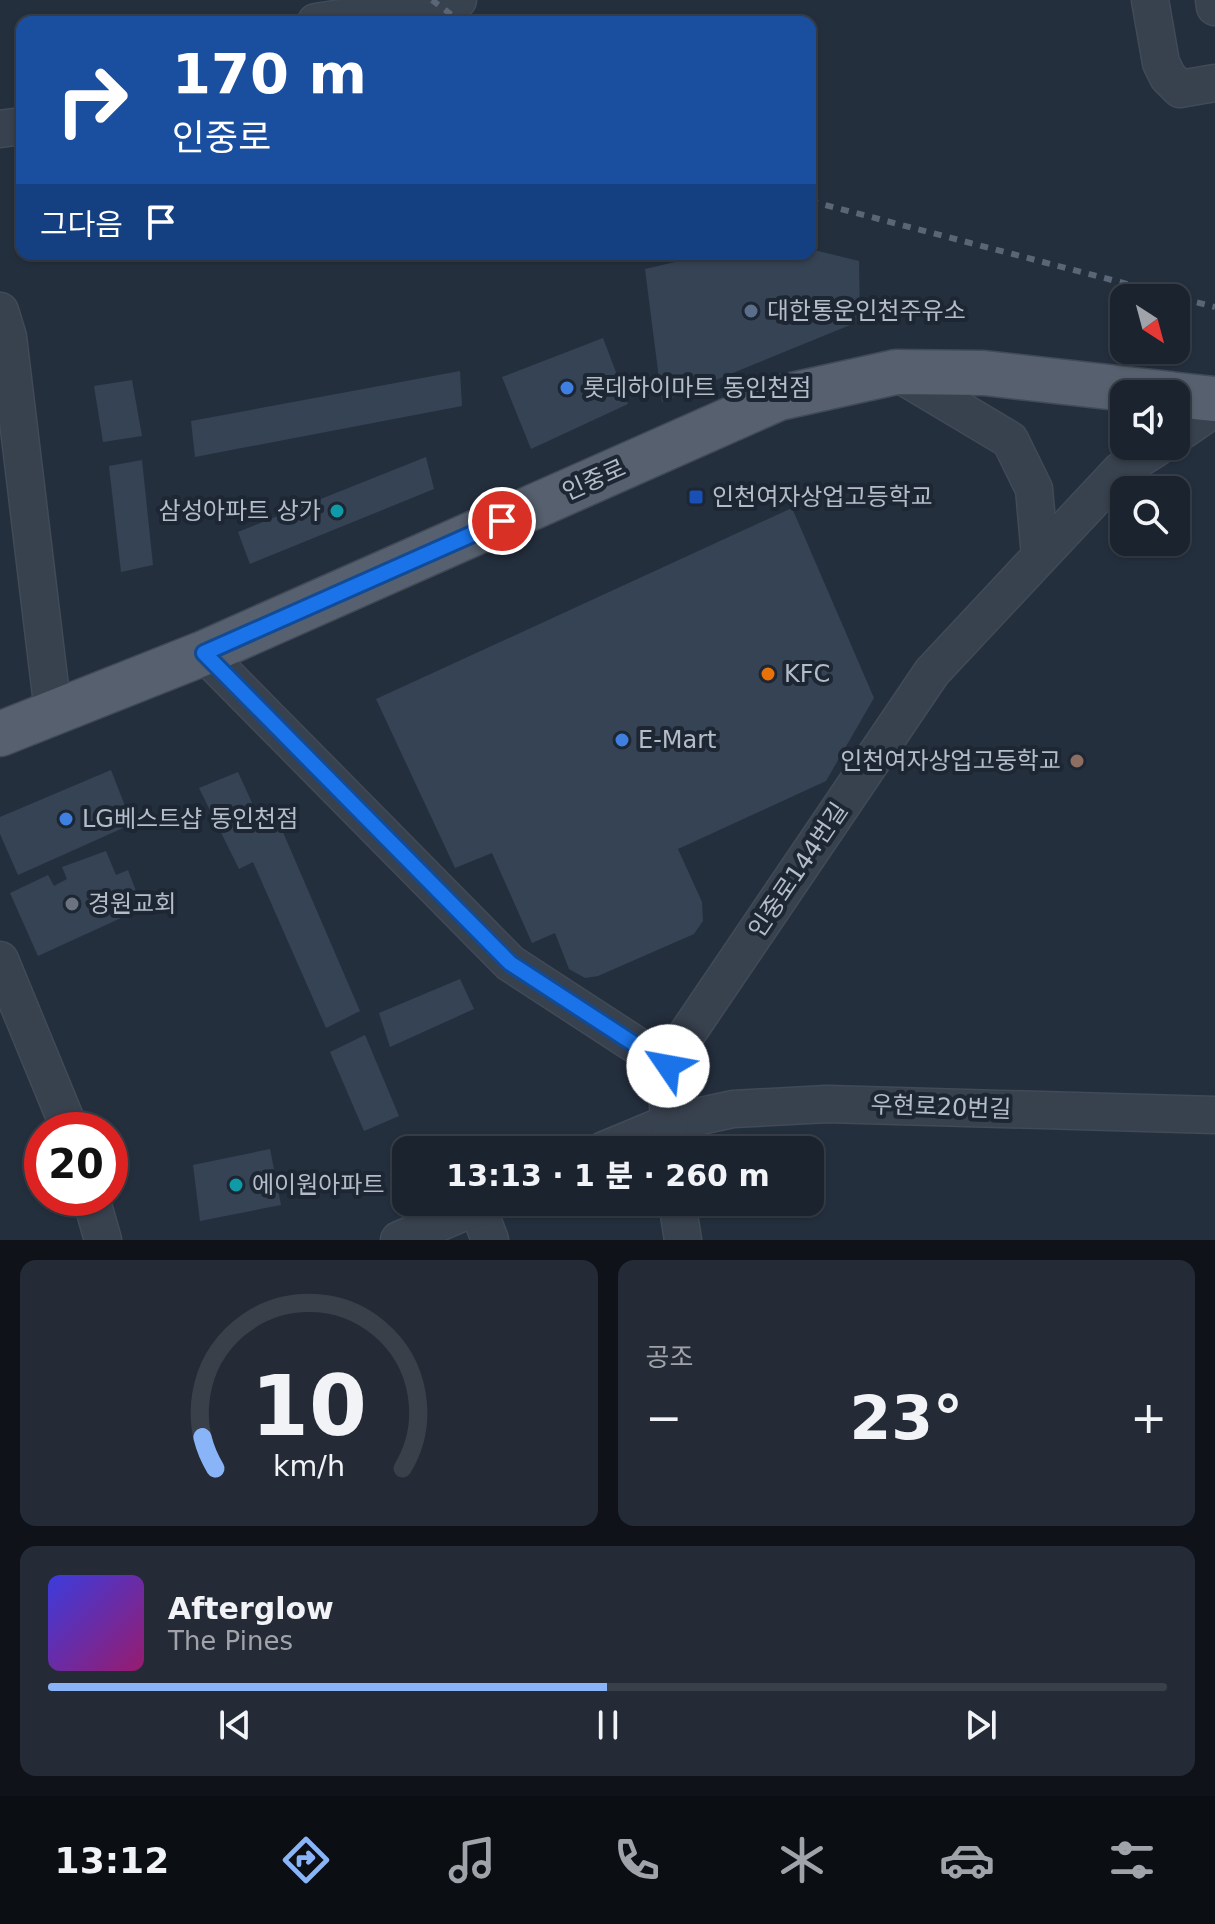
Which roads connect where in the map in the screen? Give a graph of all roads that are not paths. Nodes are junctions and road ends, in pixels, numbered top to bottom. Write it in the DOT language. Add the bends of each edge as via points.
graph roads {
  1 [pos="458,0"];
  2 [pos="1150,0"];
  3 [pos="1214,0"];
  4 [pos="1215,7"];
  5 [pos="355,16"];
  6 [pos="1215,83"];
  7 [pos="4,324"];
  8 [pos="896,372"];
  9 [pos="1110,387"];
  10 [pos="1190,396"];
  11 [pos="1215,399"];
  12 [pos="1215,408"];
  13 [pos="1190,425"];
  14 [pos="1137,460"];
  15 [pos="1040,556"];
  16 [pos="204,653"];
  17 [pos="53,712"];
  18 [pos="0,734"];
  19 [pos="0,960"];
  20 [pos="668,1066"];
  21 [pos="63,1112"];
  22 [pos="1215,1115"];
  23 [pos="670,1136"];
  24 [pos="96,1216"];
  25 [pos="454,1216"];
  26 [pos="485,1216"];
  27 [pos="679,1216"];
  28 [pos="103,1240"];
  29 [pos="399,1240"];
  30 [pos="490,1240"];
  31 [pos="683,1240"];
  1 -- 5 [label="street"];
  2 -- 6 [label="street" via="1168,77 1180,89"];
  3 -- 4 [label="street"];
  7 -- 17 [label="street"];
  8 -- 9 [label="main road, 인중로" via="984,373"];
  8 -- 15 [label="street" via="1010,440 1034,489"];
  8 -- 16 [label="main road, 인중로" via="779,398"];
  10 -- 11 [label="main road, 인중로"];
  12 -- 13 [label="street"];
  14 -- 15 [label="street, 인중로144번길" via="1120,471"];
  15 -- 20 [label="street, 인중로144번길" via="932,672"];
  16 -- 17 [label="main road, 인중로"];
  16 -- 20 [label="street" via="510,963"];
  17 -- 18 [label="main road, 인중로"];
  19 -- 21 [label="street"];
  20 -- 23 [label="street"];
  22 -- 23 [label="street, 우현로20번길" via="827,1104 733,1109"];
  24 -- 28 [label="street"];
  25 -- 29 [label="street"];
  26 -- 30 [label="street"];
  27 -- 31 [label="street"];
}
